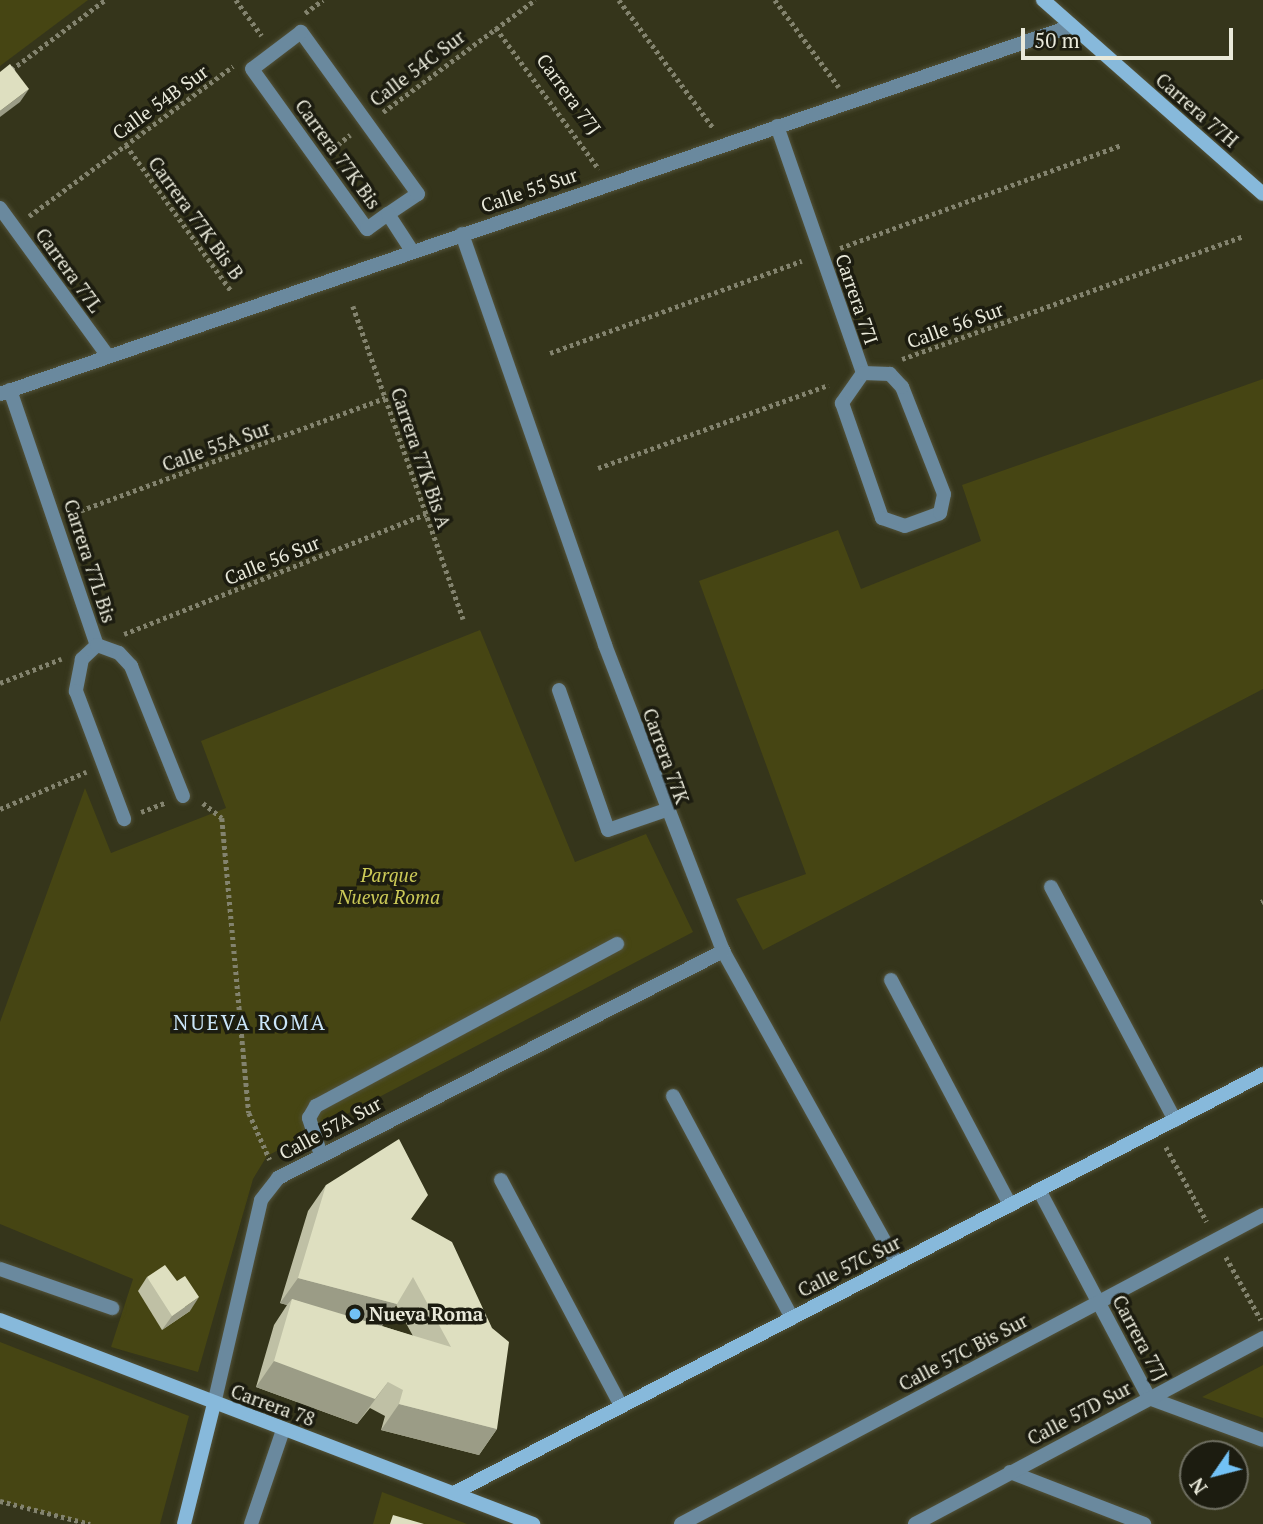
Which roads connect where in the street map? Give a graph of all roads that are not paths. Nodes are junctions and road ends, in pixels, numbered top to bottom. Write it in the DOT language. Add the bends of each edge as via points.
graph roads {
  1 [pos="1043,0"];
  2 [pos="1072,26"];
  3 [pos="778,126"];
  4 [pos="1263,194"];
  5 [pos="0,208"];
  6 [pos="388,214"];
  7 [pos="462,234"];
  8 [pos="412,251"];
  9 [pos="107,355"];
  10 [pos="863,373"];
  11 [pos="5,392"];
  12 [pos="97,645"];
  13 [pos="559,690"];
  14 [pos="183,796"];
  15 [pos="666,810"];
  16 [pos="124,819"];
  17 [pos="1051,887"];
  18 [pos="617,944"];
  19 [pos="723,951"];
  20 [pos="891,980"];
  21 [pos="1263,1074"];
  22 [pos="673,1096"];
  23 [pos="1175,1120"];
  24 [pos="320,1152"];
  25 [pos="501,1180"];
  26 [pos="1039,1190"];
  27 [pos="1010,1205"];
  28 [pos="1263,1215"];
  29 [pos="897,1263"];
  30 [pos="0,1269"];
  31 [pos="1099,1302"];
  32 [pos="112,1308"];
  33 [pos="792,1318"];
  34 [pos="0,1320"];
  35 [pos="1263,1338"];
  36 [pos="1149,1398"];
  37 [pos="214,1404"];
  38 [pos="621,1406"];
  39 [pos="283,1430"];
  40 [pos="1263,1440"];
  41 [pos="1010,1472"];
  42 [pos="454,1493"];
  43 [pos="184,1524"];
  44 [pos="251,1524"];
  45 [pos="533,1524"];
  46 [pos="681,1524"];
  47 [pos="915,1524"];
  48 [pos="1144,1524"];
  1 -- 2 [label="street, Carrera 77H"];
  2 -- 3 [label="street, Calle 55 Sur"];
  2 -- 4 [label="street, Carrera 77H"];
  3 -- 7 [label="street, Calle 55 Sur"];
  3 -- 10 [label="street, Carrera 77I"];
  5 -- 9 [label="street, Carrera 77L"];
  6 -- 6 [label="street, Carrera 77K Bis" via="418,194 368,123 301,33 270,47 252,69 368,229"];
  6 -- 8 [label="street, Carrera 77K Bis"];
  7 -- 8 [label="street, Calle 55 Sur"];
  7 -- 15 [label="street, Carrera 77K"];
  8 -- 9 [label="street, Calle 55 Sur"];
  9 -- 11 [label="street, Calle 55 Sur"];
  10 -- 10 [label="street, Carrera 77I" via="842,403 882,518 905,526 940,513 944,494 902,387 890,374"];
  11 -- 12 [label="street, Carrera 77L Bis" via="57,520"];
  12 -- 14 [label="street" via="119,653 131,666"];
  12 -- 16 [label="street, Carrera 77L Bis" via="82,659 76,691"];
  13 -- 15 [label="street" via="608,830"];
  15 -- 19 [label="street, Carrera 77K"];
  17 -- 23 [label="street"];
  18 -- 24 [label="street" via="316,1106 309,1118"];
  19 -- 24 [label="street, Calle 57A Sur"];
  19 -- 29 [label="street, Carrera 77K"];
  20 -- 27 [label="street"];
  21 -- 23 [label="street, Calle 57C Sur"];
  22 -- 33 [label="street"];
  23 -- 26 [label="street, Calle 57C Sur"];
  24 -- 37 [label="street, Calle 57A Sur" via="278,1178 261,1200"];
  25 -- 38 [label="street"];
  26 -- 27 [label="street, Calle 57C Sur"];
  26 -- 31 [label="street, Carrera 77J"];
  27 -- 29 [label="street, Calle 57C Sur"];
  28 -- 31 [label="street, Calle 57C Bis Sur"];
  29 -- 33 [label="street, Calle 57C Sur"];
  30 -- 32 [label="street"];
  31 -- 36 [label="street, Carrera 77J"];
  31 -- 46 [label="street, Calle 57C Bis Sur"];
  33 -- 38 [label="street, Calle 57C Sur"];
  34 -- 37 [label="street, Carrera 78"];
  35 -- 36 [label="street, Calle 57D Sur"];
  36 -- 40 [label="street, Carrera 77J"];
  36 -- 41 [label="street, Calle 57D Sur"];
  37 -- 39 [label="street, Carrera 78"];
  37 -- 43 [label="street, Calle 57A Sur"];
  38 -- 42 [label="street, Calle 57C Sur"];
  39 -- 42 [label="street, Carrera 78"];
  39 -- 44 [label="street"];
  41 -- 47 [label="street, Calle 57D Sur"];
  41 -- 48 [label="street"];
  42 -- 45 [label="street, Carrera 78"];
}
